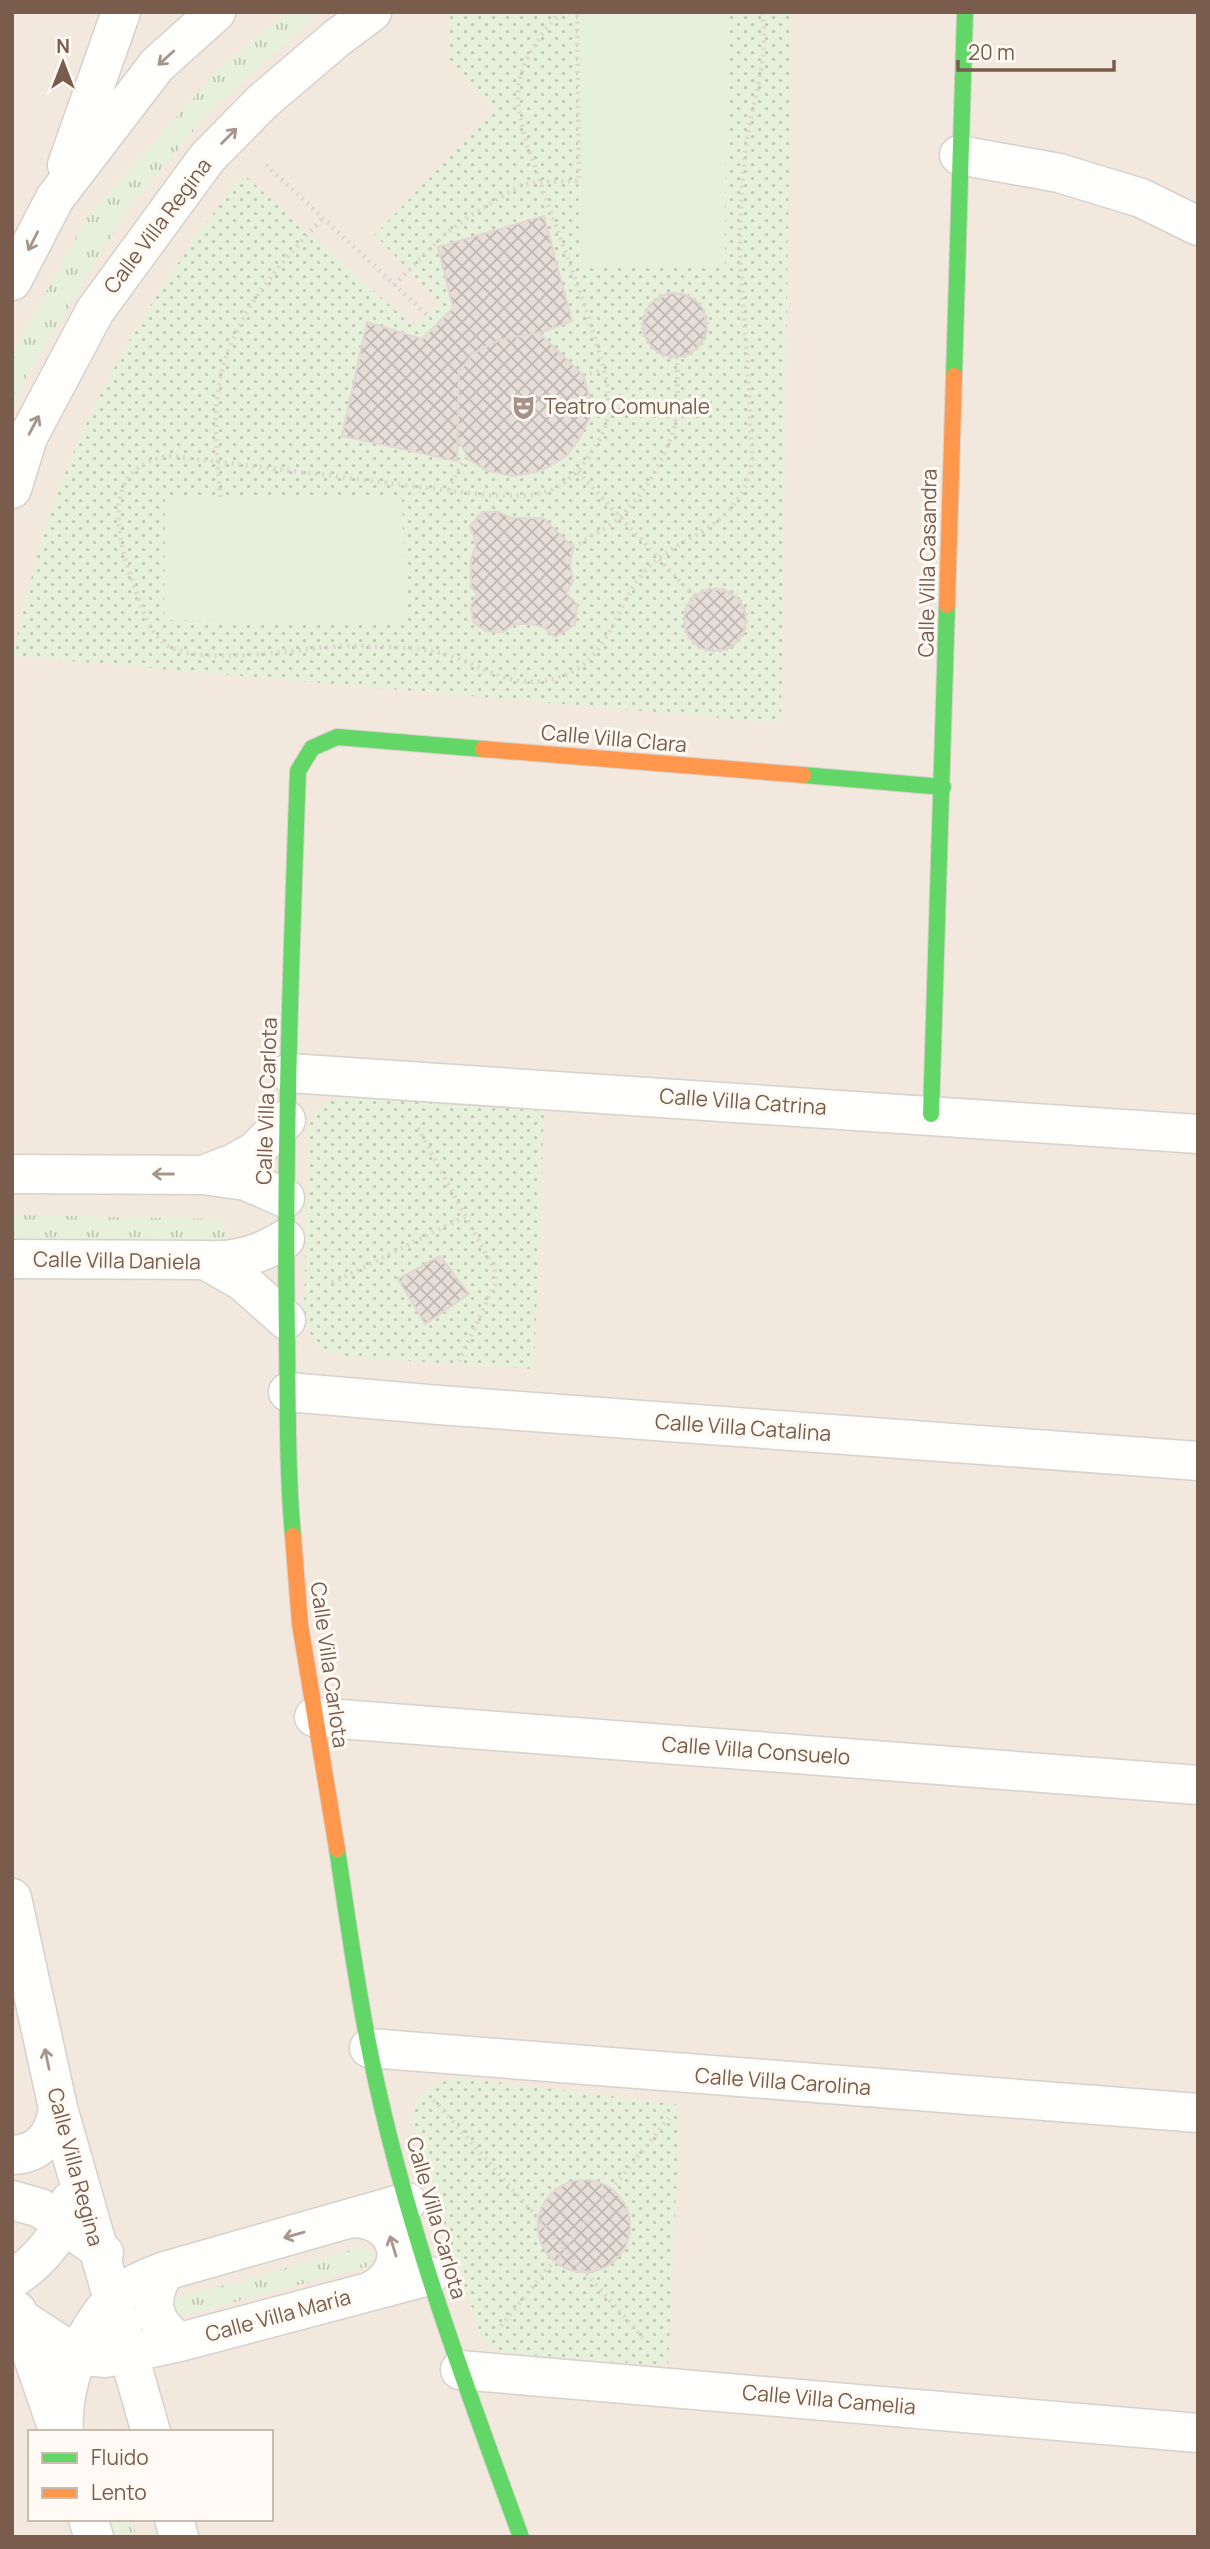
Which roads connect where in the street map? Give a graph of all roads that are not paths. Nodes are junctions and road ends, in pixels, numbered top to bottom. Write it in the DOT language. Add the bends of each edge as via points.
graph roads {
  1 [pos="121,12"];
  2 [pos="216,12"];
  3 [pos="372,12"];
  4 [pos="965,12"];
  5 [pos="959,155"];
  6 [pos="55,198"];
  7 [pos="1198,226"];
  8 [pos="12,281"];
  9 [pos="12,489"];
  10 [pos="298,771"];
  11 [pos="943,787"];
  12 [pos="289,1073"];
  13 [pos="931,1114"];
  14 [pos="286,1120"];
  15 [pos="1198,1134"];
  16 [pos="203,1175"];
  17 [pos="20,1177"];
  18 [pos="285,1198"];
  19 [pos="285,1239"];
  20 [pos="20,1256"];
  21 [pos="205,1260"];
  22 [pos="286,1314"];
  23 [pos="288,1392"];
  24 [pos="1198,1461"];
  25 [pos="314,1717"];
  26 [pos="1198,1785"];
  27 [pos="12,1898"];
  28 [pos="380,2050"];
  29 [pos="58,2108"];
  30 [pos="1198,2113"];
  31 [pos="12,2155"];
  32 [pos="74,2163"];
  33 [pos="12,2200"];
  34 [pos="407,2202"];
  35 [pos="352,2218"];
  36 [pos="63,2223"];
  37 [pos="98,2248"];
  38 [pos="165,2272"];
  39 [pos="429,2276"];
  40 [pos="12,2278"];
  41 [pos="373,2290"];
  42 [pos="112,2301"];
  43 [pos="14,2307"];
  44 [pos="175,2343"];
  45 [pos="79,2354"];
  46 [pos="128,2355"];
  47 [pos="460,2370"];
  48 [pos="149,2425"];
  49 [pos="61,2430"];
  50 [pos="62,2430"];
  51 [pos="1198,2432"];
  52 [pos="521,2537"];
  1 -- 6 [label="street"];
  2 -- 6 [label="street, one-way" via="158,65"];
  9 -- 3 [label="street, Calle Villa Regina, one-way" via="28,437 94,311 207,158 262,102"];
  4 -- 5 [label="street, Calle Villa Casandra"];
  5 -- 7 [label="street" via="1059,173 1141,198"];
  5 -- 11 [label="street, Calle Villa Casandra"];
  6 -- 8 [label="street, one-way"];
  10 -- 11 [label="street, Calle Villa Clara" via="306,753 319,742 337,737"];
  10 -- 12 [label="street, Calle Villa Carlota"];
  11 -- 13 [label="street, Calle Villa Casandra"];
  12 -- 13 [label="street, Calle Villa Catrina"];
  12 -- 14 [label="street, Calle Villa Carlota"];
  13 -- 15 [label="street, Calle Villa Catrina"];
  14 -- 16 [label="street" via="255,1150"];
  14 -- 18 [label="street, Calle Villa Carlota"];
  16 -- 17 [label="street, one-way"];
  16 -- 18 [label="street" via="246,1181"];
  18 -- 19 [label="street, Calle Villa Carlota"];
  19 -- 21 [label="street" via="255,1254"];
  19 -- 22 [label="street, Calle Villa Carlota"];
  20 -- 21 [label="street, Calle Villa Daniela"];
  21 -- 22 [label="street, Calle Villa Daniela"];
  22 -- 23 [label="street, Calle Villa Carlota"];
  23 -- 24 [label="street, Calle Villa Catalina"];
  23 -- 25 [label="street, Calle Villa Carlota" via="289,1492 300,1624"];
  25 -- 26 [label="street, Calle Villa Consuelo"];
  25 -- 28 [label="street, Calle Villa Carlota"];
  29 -- 27 [label="street, Calle Villa Regina, one-way"];
  28 -- 30 [label="street, Calle Villa Carolina"];
  28 -- 34 [label="street, Calle Villa Carlota"];
  29 -- 31 [label="street" via="49,2138 37,2149"];
  29 -- 32 [label="street, Calle Villa Regina"];
  32 -- 36 [label="street"];
  32 -- 37 [label="street, Calle Villa Regina"];
  33 -- 36 [label="street" via="40,2208"];
  34 -- 35 [label="street"];
  34 -- 39 [label="street, Calle Villa Carlota"];
  35 -- 38 [label="street, one-way"];
  41 -- 35 [label="street, one-way" via="393,2272 395,2245 379,2223"];
  36 -- 37 [label="street"];
  36 -- 40 [label="street" via="48,2248"];
  37 -- 38 [label="street" via="129,2267"];
  37 -- 42 [label="street, Calle Villa Regina"];
  38 -- 42 [label="street" via="128,2288"];
  38 -- 44 [label="street" via="154,2296 154,2311"];
  39 -- 41 [label="street, Calle Villa María"];
  39 -- 47 [label="street, Calle Villa Carlota"];
  41 -- 44 [label="street, Calle Villa María"];
  42 -- 45 [label="street"];
  42 -- 46 [label="street, Calle Villa Regina"];
  43 -- 45 [label="street" via="45,2335"];
  43 -- 49 [label="street"];
  44 -- 46 [label="street, Calle Villa María"];
  44 -- 48 [label="street" via="151,2379"];
  45 -- 46 [label="street, Calle Villa María"];
  45 -- 50 [label="street" via="65,2401"];
  46 -- 48 [label="street, Calle Villa Regina"];
  47 -- 51 [label="street, Calle Villa Camelia"];
  47 -- 52 [label="street, Calle Villa Carlota"];
}
